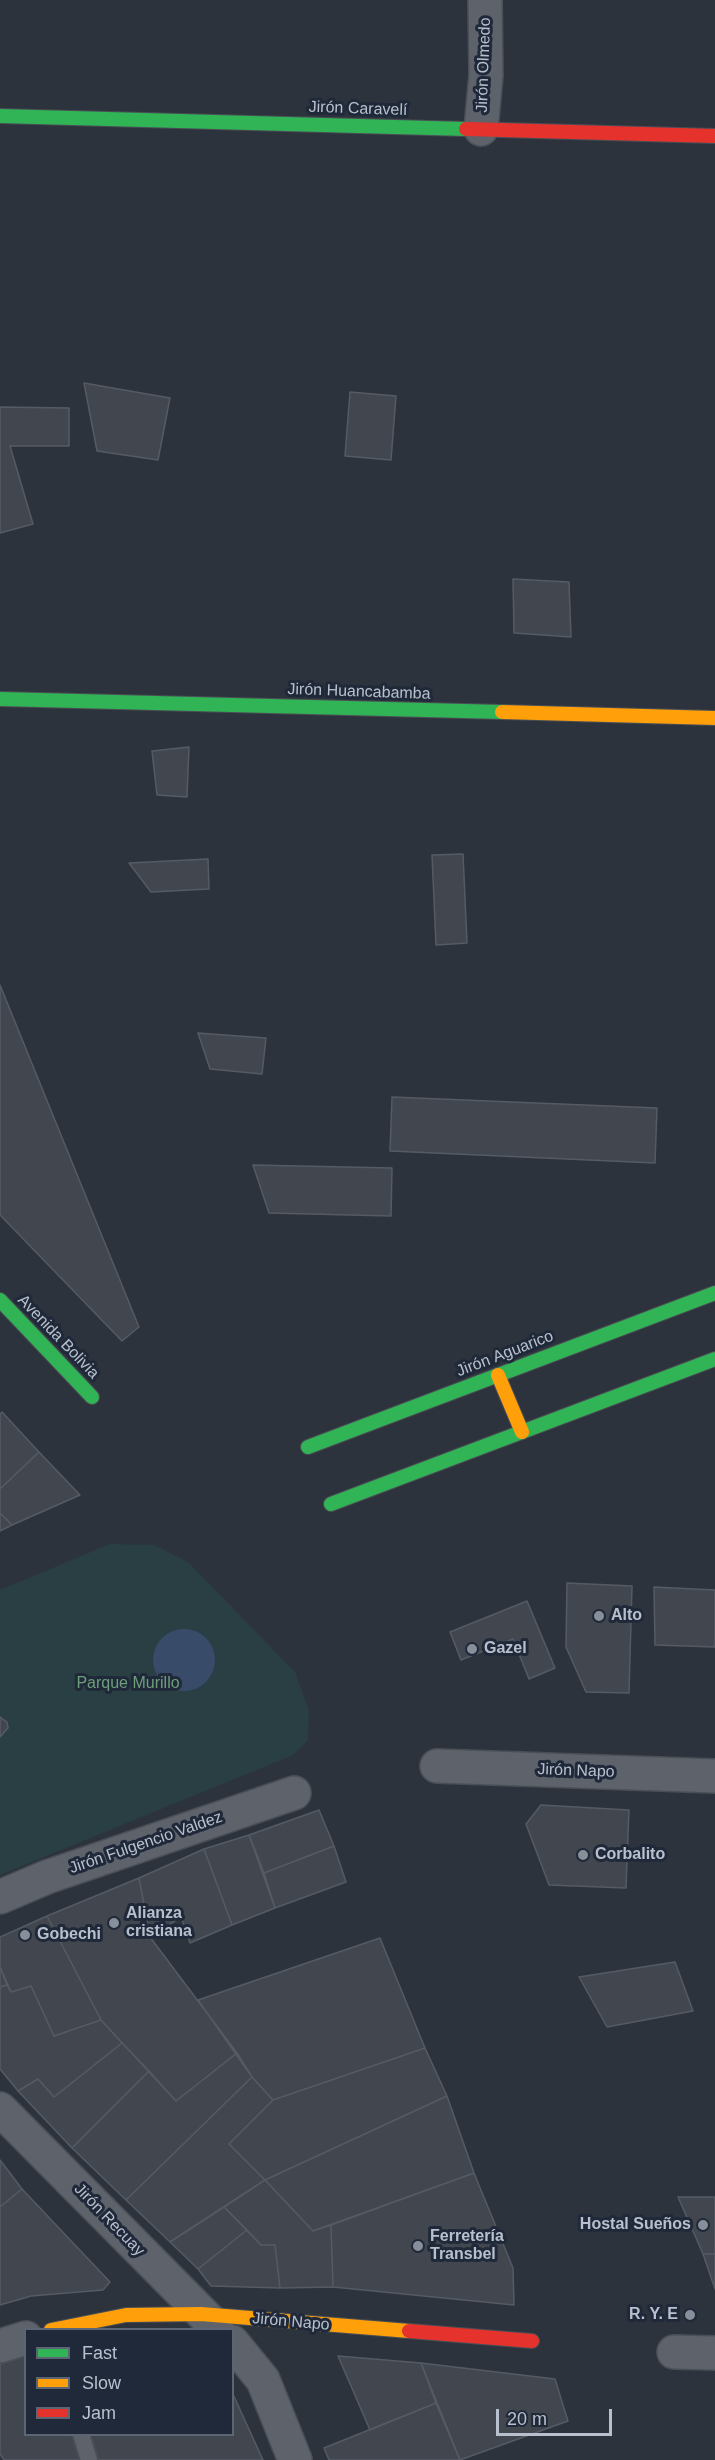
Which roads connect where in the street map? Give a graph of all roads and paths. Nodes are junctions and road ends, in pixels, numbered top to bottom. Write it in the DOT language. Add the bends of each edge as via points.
graph roads {
  1 [pos="485,0"];
  2 [pos="0,116"];
  3 [pos="481,129"];
  4 [pos="715,136"];
  5 [pos="2,699"];
  6 [pos="715,718"];
  7 [pos="715,1293"];
  8 [pos="0,1300"];
  9 [pos="715,1359"];
  10 [pos="498,1375"];
  11 [pos="92,1397"];
  12 [pos="522,1432"];
  13 [pos="308,1447"];
  14 [pos="331,1504"];
  15 [pos="437,1766"];
  16 [pos="715,1776"];
  17 [pos="294,1792"];
  18 [pos="0,1897"];
  19 [pos="0,2109"];
  20 [pos="210,2322"];
  21 [pos="61,2328"];
  22 [pos="24,2339"];
  23 [pos="532,2341"];
  24 [pos="234,2344"];
  25 [pos="0,2346"];
  26 [pos="674,2352"];
  27 [pos="715,2353"];
  28 [pos="82,2436"];
  29 [pos="89,2460"];
  30 [pos="296,2460"];
  1 -- 3 [label="street, Jirón Olmedo" via="486,75"];
  2 -- 3 [label="street, Jirón Caravelí"];
  3 -- 4 [label="street, Jirón Caravelí"];
  5 -- 6 [label="street, Jirón Huancabamba"];
  7 -- 10 [label="street, Jirón Aguarico"];
  8 -- 11 [label="street, Avenida Bolivia"];
  9 -- 12 [label="street"];
  10 -- 12 [label="street"];
  10 -- 13 [label="street, Jirón Aguarico"];
  12 -- 14 [label="street"];
  15 -- 16 [label="street, Jirón Napo"];
  17 -- 18 [label="street, Jirón Fulgencio Valdez" via="46,1877"];
  19 -- 20 [label="street, Jirón Recuay"];
  20 -- 21 [label="street, Jirón Napo" via="126,2315"];
  20 -- 23 [label="street, Jirón Napo"];
  22 -- 25 [label="street"];
  24 -- 30 [label="street" via="263,2380"];
  26 -- 27 [label="street"];
  28 -- 29 [label="lane"];
}
